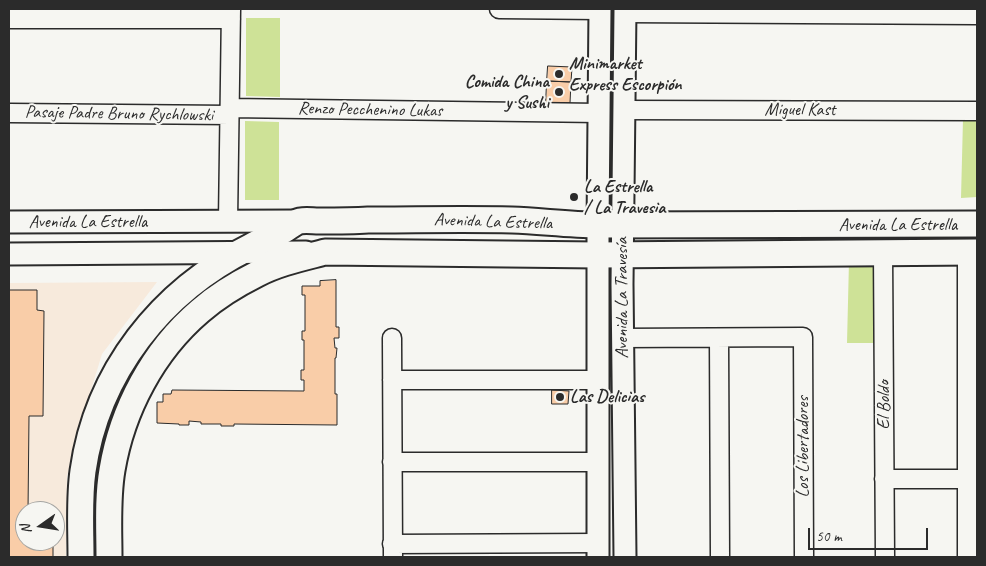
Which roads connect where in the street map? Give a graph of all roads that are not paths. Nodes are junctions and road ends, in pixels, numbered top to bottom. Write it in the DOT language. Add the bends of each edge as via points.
graph roads {
  1 [pos="499,9"];
  2 [pos="600,9"];
  3 [pos="625,11"];
  4 [pos="231,14"];
  5 [pos="977,15"];
  6 [pos="9,20"];
  7 [pos="624,110"];
  8 [pos="977,111"];
  9 [pos="230,112"];
  10 [pos="9,113"];
  11 [pos="599,113"];
  12 [pos="228,221"];
  13 [pos="300,221"];
  14 [pos="9,222"];
  15 [pos="977,224"];
  16 [pos="610,226"];
  17 [pos="239,252"];
  18 [pos="281,252"];
  19 [pos="325,252"];
  20 [pos="972,252"];
  21 [pos="883,253"];
  22 [pos="9,254"];
  23 [pos="610,255"];
  24 [pos="258,273"];
  25 [pos="392,338"];
  26 [pos="622,338"];
  27 [pos="719,338"];
  28 [pos="392,380"];
  29 [pos="598,380"];
  30 [pos="972,447"];
  31 [pos="392,462"];
  32 [pos="598,462"];
  33 [pos="884,479"];
  34 [pos="968,479"];
  35 [pos="598,550"];
  36 [pos="392,551"];
  37 [pos="81,557"];
  38 [pos="109,557"];
  39 [pos="624,557"];
  40 [pos="720,557"];
  41 [pos="804,557"];
  42 [pos="884,557"];
  43 [pos="968,557"];
  1 -- 2 [label="street"];
  2 -- 11 [label="street, Avenida La Travesía"];
  3 -- 5 [label="street"];
  3 -- 7 [label="street, Avenida La Travesía"];
  4 -- 6 [label="street"];
  4 -- 9 [label="street"];
  7 -- 8 [label="street, Miguel Kast"];
  7 -- 16 [label="street, Avenida La Travesía"];
  9 -- 10 [label="street, Pasaje Padre Bruno Rychlowski"];
  9 -- 11 [label="street, Renzo Pecchenino Lukas"];
  9 -- 12 [label="street"];
  11 -- 16 [label="street, Avenida La Travesía"];
  12 -- 13 [label="street, Avenida La Estrella"];
  12 -- 14 [label="street, Avenida La Estrella"];
  13 -- 16 [label="main road, Avenida La Estrella" via="513,220"];
  13 -- 17 [label="main road"];
  13 -- 18 [label="main road"];
  15 -- 16 [label="main road, Avenida La Estrella"];
  16 -- 23 [label="street, Avenida La Travesía"];
  17 -- 18 [label="street, Avenida La Estrella"];
  17 -- 22 [label="street, Avenida La Estrella"];
  17 -- 37 [label="main road" via="190,285 158,314 133,344 115,374 95,420 83,471"];
  18 -- 19 [label="street, Avenida La Estrella"];
  18 -- 24 [label="main road"];
  19 -- 23 [label="main road, Avenida La Estrella"];
  19 -- 24 [label="main road"];
  20 -- 21 [label="main road, Avenida La Estrella"];
  20 -- 30 [label="street"];
  21 -- 23 [label="main road, Avenida La Estrella"];
  21 -- 33 [label="street, El Boldo"];
  23 -- 26 [label="street, Avenida La Travesía"];
  23 -- 29 [label="street, Avenida La Travesía"];
  24 -- 38 [label="main road" via="200,310 165,348 141,385 119,436 111,472"];
  25 -- 28 [label="street"];
  26 -- 27 [label="street"];
  26 -- 39 [label="street, Avenida La Travesía"];
  27 -- 40 [label="street"];
  27 -- 41 [label="street, Los Libertadores" via="803,337"];
  28 -- 29 [label="street"];
  28 -- 31 [label="street"];
  29 -- 32 [label="street, Avenida La Travesía"];
  30 -- 34 [label="street"];
  31 -- 32 [label="street"];
  31 -- 36 [label="street"];
  32 -- 35 [label="street, Avenida La Travesía"];
  33 -- 34 [label="street"];
  33 -- 42 [label="street, El Boldo"];
  34 -- 43 [label="street"];
  35 -- 36 [label="street"];
}
